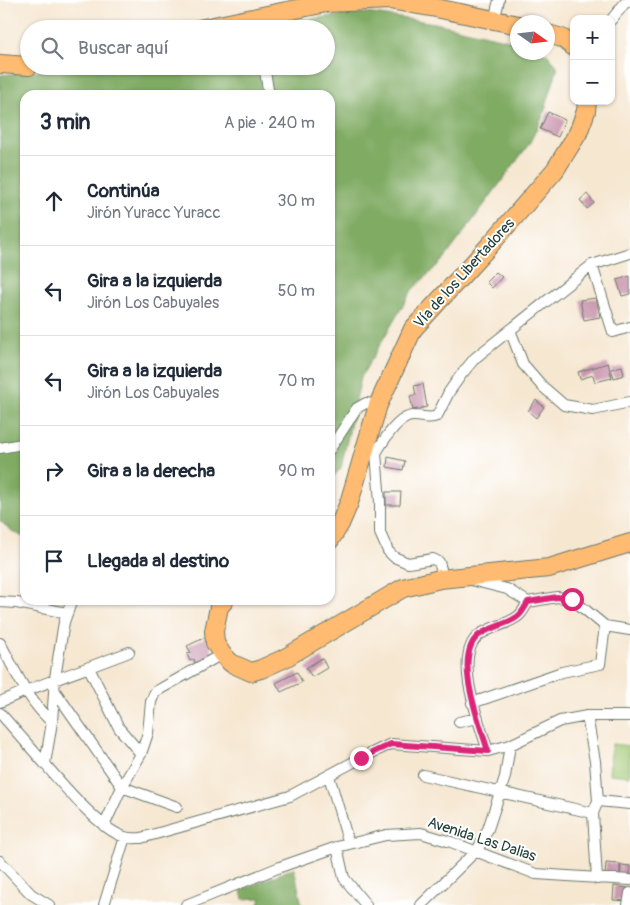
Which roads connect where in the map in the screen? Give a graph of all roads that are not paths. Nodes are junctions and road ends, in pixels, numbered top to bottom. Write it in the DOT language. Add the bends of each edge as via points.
graph roads {
  1 [pos="499,0"];
  2 [pos="630,1"];
  3 [pos="615,15"];
  4 [pos="266,20"];
  5 [pos="494,21"];
  6 [pos="510,24"];
  7 [pos="555,36"];
  8 [pos="570,44"];
  9 [pos="0,64"];
  10 [pos="20,65"];
  11 [pos="266,75"];
  12 [pos="268,90"];
  13 [pos="587,105"];
  14 [pos="630,253"];
  15 [pos="592,265"];
  16 [pos="630,327"];
  17 [pos="510,330"];
  18 [pos="630,402"];
  19 [pos="378,404"];
  20 [pos="335,441"];
  21 [pos="20,444"];
  22 [pos="372,445"];
  23 [pos="0,448"];
  24 [pos="335,532"];
  25 [pos="630,543"];
  26 [pos="461,577"];
  27 [pos="440,578"];
  28 [pos="0,602"];
  29 [pos="528,602"];
  30 [pos="20,604"];
  31 [pos="26,605"];
  32 [pos="70,605"];
  33 [pos="220,605"];
  34 [pos="67,614"];
  35 [pos="605,626"];
  36 [pos="630,630"];
  37 [pos="0,643"];
  38 [pos="129,652"];
  39 [pos="222,654"];
  40 [pos="89,668"];
  41 [pos="55,678"];
  42 [pos="26,690"];
  43 [pos="55,691"];
  44 [pos="0,702"];
  45 [pos="472,703"];
  46 [pos="0,713"];
  47 [pos="587,716"];
  48 [pos="630,716"];
  49 [pos="478,718"];
  50 [pos="52,722"];
  51 [pos="459,722"];
  52 [pos="510,745"];
  53 [pos="488,751"];
  54 [pos="141,754"];
  55 [pos="45,764"];
  56 [pos="423,775"];
  57 [pos="328,776"];
  58 [pos="122,786"];
  59 [pos="500,792"];
  60 [pos="598,801"];
  61 [pos="630,804"];
  62 [pos="177,807"];
  63 [pos="593,813"];
  64 [pos="104,826"];
  65 [pos="125,837"];
  66 [pos="349,844"];
  67 [pos="337,847"];
  68 [pos="475,852"];
  69 [pos="0,862"];
  70 [pos="597,879"];
  71 [pos="630,880"];
  72 [pos="630,893"];
  73 [pos="43,903"];
  74 [pos="104,905"];
  75 [pos="186,905"];
  76 [pos="366,905"];
  77 [pos="421,905"];
  78 [pos="628,905"];
  1 -- 5 [label="street"];
  2 -- 3 [label="street"];
  4 -- 5 [label="highway" via="326,3 390,0"];
  5 -- 6 [label="highway"];
  7 -- 8 [label="highway"];
  9 -- 10 [label="highway"];
  11 -- 12 [label="street"];
  13 -- 19 [label="highway, Vía de los Libertadores" via="578,133 555,170 413,329"];
  14 -- 15 [label="street"];
  15 -- 16 [label="street" via="613,332"];
  15 -- 17 [label="street"];
  17 -- 18 [label="street" via="523,364 564,405 593,410"];
  17 -- 22 [label="street" via="475,358 449,392 437,416 431,419 405,417 385,438"];
  19 -- 20 [label="street" via="366,403 357,408"];
  19 -- 22 [label="highway, Vía de los Libertadores"];
  21 -- 23 [label="street"];
  22 -- 24 [label="highway, Vía de los Libertadores"];
  22 -- 27 [label="street" via="380,502 380,533 384,542 394,557 408,563 433,559 439,562"];
  25 -- 26 [label="highway" via="549,568"];
  26 -- 27 [label="highway"];
  26 -- 29 [label="street" via="507,589"];
  27 -- 39 [label="highway" via="403,588 261,669 251,672 243,669"];
  28 -- 30 [label="street"];
  29 -- 35 [label="street" via="557,597 572,599"];
  29 -- 45 [label="street" via="518,617 479,635 470,645 467,659"];
  31 -- 34 [label="street"];
  32 -- 34 [label="street"];
  33 -- 39 [label="highway" via="214,630 215,643"];
  34 -- 41 [label="street"];
  35 -- 36 [label="street"];
  35 -- 45 [label="street" via="600,664 562,672"];
  37 -- 42 [label="street"];
  38 -- 40 [label="street"];
  39 -- 54 [label="street" via="155,692"];
  40 -- 41 [label="street"];
  40 -- 54 [label="street" via="119,728"];
  41 -- 42 [label="street"];
  41 -- 43 [label="street"];
  42 -- 44 [label="street"];
  42 -- 50 [label="street"];
  43 -- 50 [label="street"];
  43 -- 58 [label="street"];
  45 -- 49 [label="street"];
  46 -- 55 [label="street"];
  47 -- 48 [label="street"];
  47 -- 52 [label="street" via="560,721"];
  47 -- 60 [label="street"];
  49 -- 51 [label="street"];
  49 -- 53 [label="street"];
  50 -- 55 [label="street"];
  52 -- 53 [label="street"];
  52 -- 59 [label="street"];
  53 -- 57 [label="street" via="391,744"];
  54 -- 58 [label="street"];
  55 -- 64 [label="street" via="69,793"];
  56 -- 59 [label="street"];
  57 -- 65 [label="street" via="290,796 141,838"];
  57 -- 66 [label="street"];
  58 -- 62 [label="street"];
  58 -- 64 [label="street"];
  59 -- 63 [label="street"];
  59 -- 68 [label="street" via="488,829"];
  60 -- 61 [label="street"];
  60 -- 63 [label="street"];
  63 -- 70 [label="street"];
  64 -- 65 [label="street"];
  65 -- 74 [label="street"];
  66 -- 67 [label="street, Avenida Las Dalias"];
  66 -- 68 [label="street, Avenida Las Dalias" via="386,835 421,833"];
  67 -- 75 [label="street, Avenida Las Dalias"];
  67 -- 76 [label="street" via="344,878"];
  68 -- 70 [label="street, Avenida Las Dalias" via="536,874"];
  68 -- 77 [label="street"];
  69 -- 73 [label="street"];
  70 -- 71 [label="street, Avenida Las Dalias"];
  72 -- 78 [label="street"];
}
